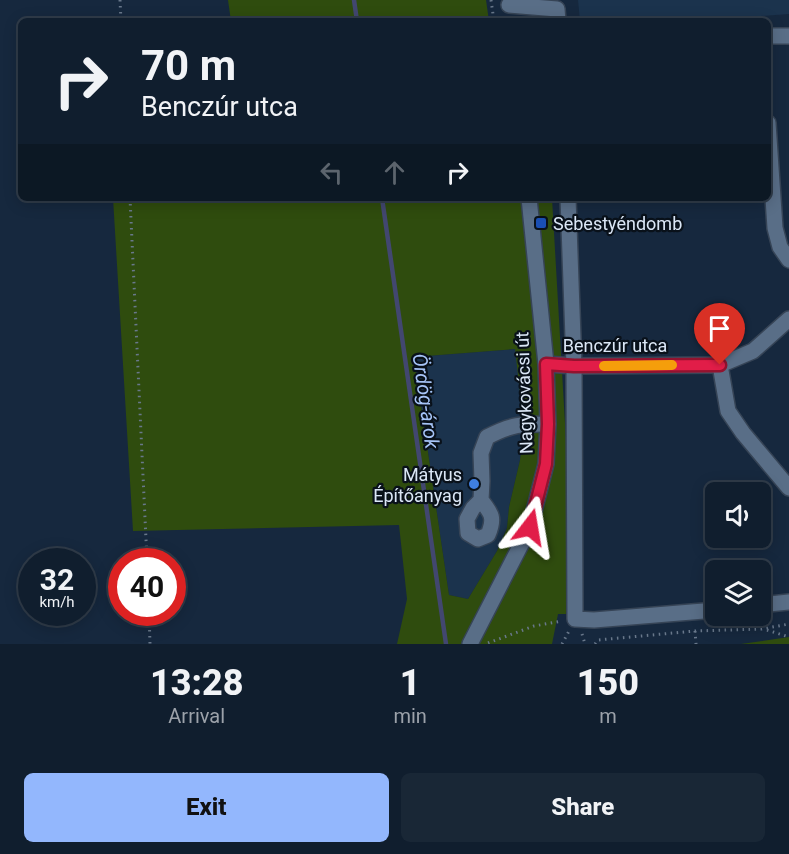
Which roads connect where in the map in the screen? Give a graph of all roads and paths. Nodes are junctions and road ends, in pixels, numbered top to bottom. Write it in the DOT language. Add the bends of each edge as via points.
graph roads {
  1 [pos="120,0"];
  2 [pos="491,0"];
  3 [pos="509,3"];
  4 [pos="557,10"];
  5 [pos="121,18"];
  6 [pos="494,18"];
  7 [pos="511,18"];
  8 [pos="771,36"];
  9 [pos="789,36"];
  10 [pos="771,168"];
  11 [pos="130,201"];
  12 [pos="529,201"];
  13 [pos="568,201"];
  14 [pos="789,260"];
  15 [pos="789,319"];
  16 [pos="546,364"];
  17 [pos="720,365"];
  18 [pos="574,366"];
  19 [pos="548,424"];
  20 [pos="789,488"];
  21 [pos="481,500"];
  22 [pos="146,548"];
  23 [pos="789,602"];
  24 [pos="771,604"];
  25 [pos="705,611"];
  26 [pos="575,619"];
  27 [pos="789,624"];
  28 [pos="149,626"];
  29 [pos="762,629"];
  30 [pos="695,631"];
  31 [pos="789,637"];
  32 [pos="150,644"];
  33 [pos="470,644"];
  34 [pos="484,644"];
  35 [pos="595,644"];
  36 [pos="696,644"];
  1 -- 5 [label="path"];
  2 -- 6 [label="path"];
  3 -- 4 [label="street"];
  3 -- 7 [label="street"];
  8 -- 9 [label="street"];
  10 -- 14 [label="street" via="775,228 780,247"];
  11 -- 22 [label="path"];
  12 -- 16 [label="street, Nagykovácsi út"];
  13 -- 18 [label="street"];
  15 -- 17 [label="street" via="753,351"];
  16 -- 18 [label="street, Benczúr utca"];
  16 -- 19 [label="street, Nagykovácsi út"];
  17 -- 18 [label="street, Benczúr utca"];
  17 -- 20 [label="street" via="728,411"];
  18 -- 26 [label="street"];
  19 -- 21 [label="street" via="519,424 487,437 481,453"];
  19 -- 33 [label="street, Nagykovácsi út" via="546,464 530,527"];
  23 -- 24 [label="street"];
  25 -- 26 [label="street"];
  26 -- 34 [label="path" via="534,626"];
  27 -- 29 [label="path"];
  28 -- 32 [label="path"];
  29 -- 30 [label="path"];
  29 -- 31 [label="path"];
  30 -- 35 [label="path" via="598,640"];
  30 -- 36 [label="path"];
}
